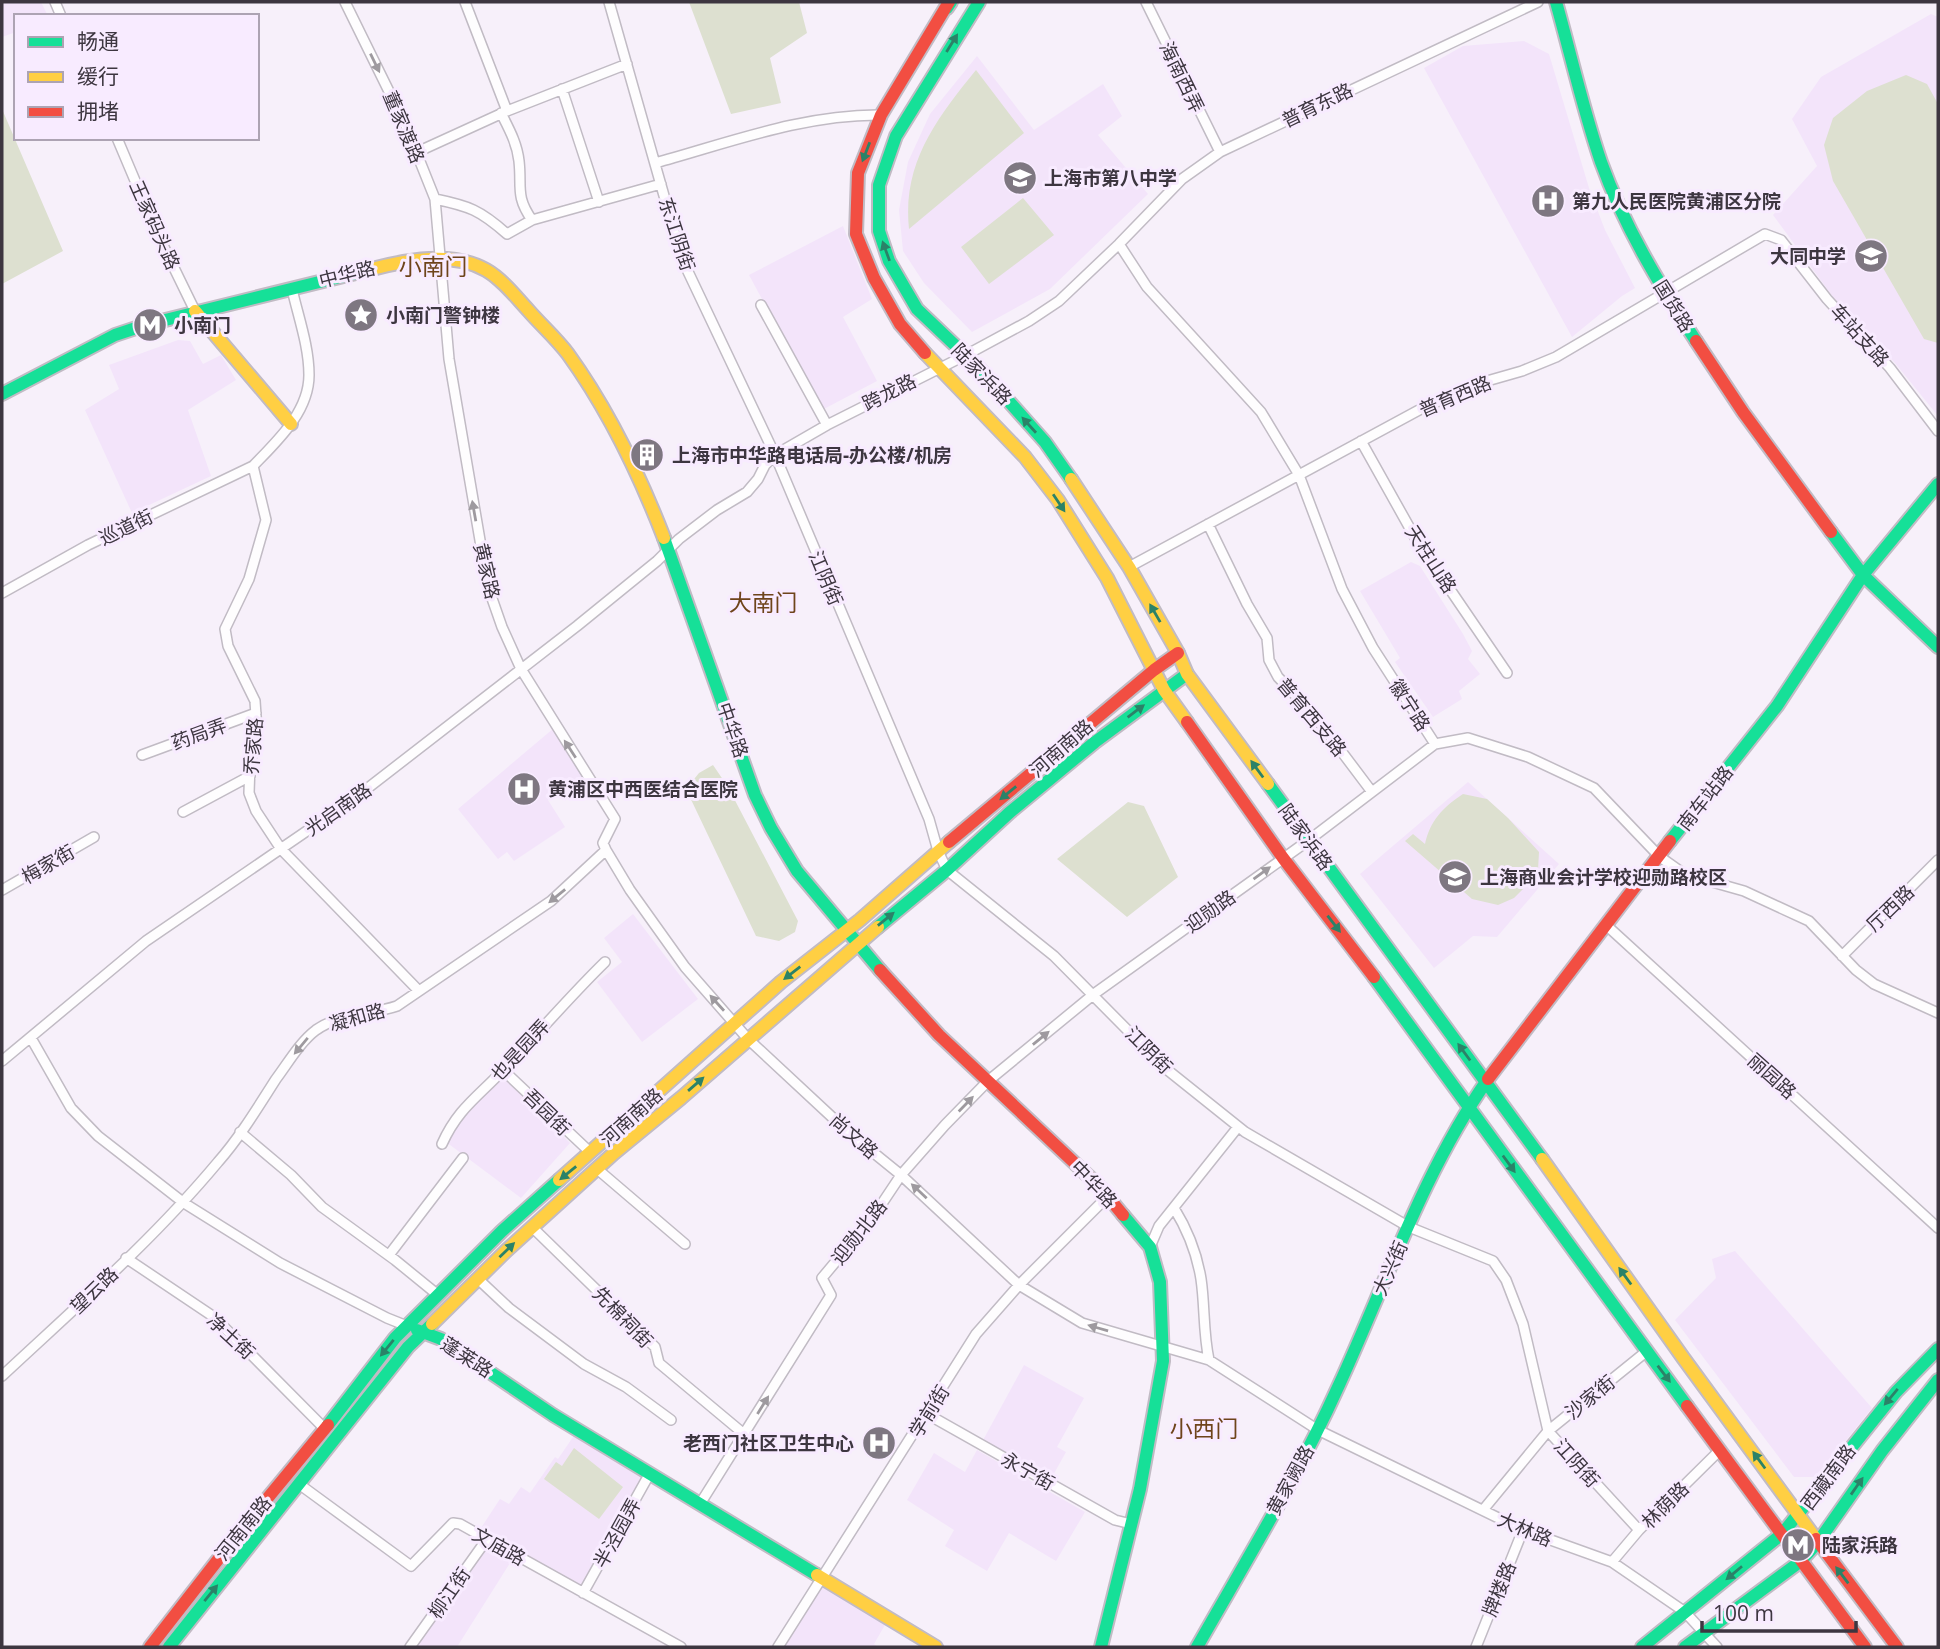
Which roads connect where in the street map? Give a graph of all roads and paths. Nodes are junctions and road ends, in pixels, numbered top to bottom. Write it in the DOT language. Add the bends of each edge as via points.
graph roads {
  1 [pos="345,2"];
  2 [pos="465,2"];
  3 [pos="609,2"];
  4 [pos="979,2"];
  5 [pos="1146,2"];
  6 [pos="1538,2"];
  7 [pos="1556,2"];
  8 [pos="949,4"];
  9 [pos="627,64"];
  10 [pos="562,89"];
  11 [pos="504,112"];
  12 [pos="881,115"];
  13 [pos="118,140"];
  14 [pos="1220,152"];
  15 [pos="415,153"];
  16 [pos="655,163"];
  17 [pos="661,184"];
  18 [pos="435,199"];
  19 [pos="599,202"];
  20 [pos="533,219"];
  21 [pos="1782,240"];
  22 [pos="1119,244"];
  23 [pos="438,260"];
  24 [pos="292,289"];
  25 [pos="1665,294"];
  26 [pos="761,305"];
  27 [pos="195,311"];
  28 [pos="966,355"];
  29 [pos="938,368"];
  30 [pos="2,394"];
  31 [pos="291,424"];
  32 [pos="827,425"];
  33 [pos="1938,431"];
  34 [pos="1361,442"];
  35 [pos="775,455"];
  36 [pos="253,466"];
  37 [pos="1299,475"];
  38 [pos="1938,484"];
  39 [pos="1208,524"];
  40 [pos="668,550"];
  41 [pos="1129,567"];
  42 [pos="1863,575"];
  43 [pos="2,593"];
  44 [pos="1938,647"];
  45 [pos="1178,653"];
  46 [pos="521,669"];
  47 [pos="1154,670"];
  48 [pos="1507,673"];
  49 [pos="1187,674"];
  50 [pos="1164,690"];
  51 [pos="256,713"];
  52 [pos="1435,744"];
  53 [pos="142,755"];
  54 [pos="250,776"];
  55 [pos="1372,792"];
  56 [pos="183,812"];
  57 [pos="94,837"];
  58 [pos="1309,840"];
  59 [pos="281,849"];
  60 [pos="606,850"];
  61 [pos="938,851"];
  62 [pos="1660,857"];
  63 [pos="1283,858"];
  64 [pos="1938,860"];
  65 [pos="947,870"];
  66 [pos="2,890"];
  67 [pos="1605,924"];
  68 [pos="846,930"];
  69 [pos="856,943"];
  70 [pos="1842,956"];
  71 [pos="605,961"];
  72 [pos="419,991"];
  73 [pos="1094,995"];
  74 [pos="1938,1013"];
  75 [pos="735,1023"];
  76 [pos="31,1038"];
  77 [pos="748,1039"];
  78 [pos="2,1061"];
  79 [pos="503,1070"];
  80 [pos="988,1082"];
  81 [pos="1486,1082"];
  82 [pos="1468,1109"];
  83 [pos="1238,1127"];
  84 [pos="240,1132"];
  85 [pos="442,1144"];
  86 [pos="591,1153"];
  87 [pos="463,1158"];
  88 [pos="596,1168"];
  89 [pos="901,1175"];
  90 [pos="1108,1196"];
  91 [pos="184,1203"];
  92 [pos="1174,1208"];
  93 [pos="532,1227"];
  94 [pos="1409,1227"];
  95 [pos="1938,1227"];
  96 [pos="685,1244"];
  97 [pos="1150,1247"];
  98 [pos="389,1255"];
  99 [pos="126,1258"];
  100 [pos="478,1279"];
  101 [pos="1019,1285"];
  102 [pos="438,1295"];
  103 [pos="407,1326"];
  104 [pos="423,1332"];
  105 [pos="1164,1346"];
  106 [pos="1938,1349"];
  107 [pos="1647,1351"];
  108 [pos="1209,1360"];
  109 [pos="2,1376"];
  110 [pos="1938,1380"];
  111 [pos="927,1414"];
  112 [pos="671,1420"];
  113 [pos="325,1429"];
  114 [pos="1318,1430"];
  115 [pos="1548,1431"];
  116 [pos="744,1434"];
  117 [pos="1720,1450"];
  118 [pos="650,1473"];
  119 [pos="299,1484"];
  120 [pos="700,1504"];
  121 [pos="1483,1510"];
  122 [pos="1799,1515"];
  123 [pos="1131,1524"];
  124 [pos="1522,1530"];
  125 [pos="1639,1530"];
  126 [pos="1782,1534"];
  127 [pos="487,1539"];
  128 [pos="1818,1542"];
  129 [pos="1801,1561"];
  130 [pos="1612,1562"];
  131 [pos="822,1578"];
  132 [pos="583,1593"];
  133 [pos="1685,1612"];
  134 [pos="1705,1632"];
  135 [pos="150,1647"];
  136 [pos="169,1647"];
  137 [pos="410,1647"];
  138 [pos="681,1647"];
  139 [pos="778,1647"];
  140 [pos="936,1647"];
  141 [pos="1101,1647"];
  142 [pos="1197,1647"];
  143 [pos="1476,1647"];
  144 [pos="1642,1647"];
  145 [pos="1685,1647"];
  146 [pos="1717,1647"];
  147 [pos="1866,1647"];
  148 [pos="1897,1647"];
  1 -- 15 [label="street, 董家渡路, one-way"];
  2 -- 11 [label="street"];
  3 -- 9 [label="street, 东江阴街"];
  28 -- 4 [label="main road, 陆家浜路, one-way" via="916,309 889,261 879,231 879,185 895,136"];
  5 -- 14 [label="street, 海南西弄"];
  6 -- 14 [label="street, 普育东路"];
  7 -- 25 [label="main road, 国货路" via="1601,161 1629,228"];
  8 -- 12 [label="main road, 陆家浜路"];
  9 -- 10 [label="street"];
  9 -- 16 [label="street, 东江阴街"];
  10 -- 11 [label="street"];
  10 -- 19 [label="street"];
  11 -- 15 [label="street"];
  11 -- 20 [label="street" via="519,160 523,206"];
  12 -- 16 [label="street" via="803,123"];
  12 -- 29 [label="main road, 陆家浜路, one-way" via="858,173 856,234 900,324"];
  13 -- 27 [label="street, 王家码头路"];
  14 -- 22 [label="street, 普育东路" via="1182,178"];
  15 -- 18 [label="street, 董家渡路"];
  16 -- 17 [label="street, 东江阴街"];
  17 -- 19 [label="street"];
  17 -- 35 [label="street, 东江阴街" via="682,259"];
  18 -- 20 [label="street" via="470,206 507,234"];
  18 -- 23 [label="street, 董家渡路"];
  19 -- 20 [label="street"];
  21 -- 25 [label="street, 普育西路" via="1765,234"];
  21 -- 33 [label="street, 车站支路"];
  22 -- 28 [label="street, 跨龙路" via="1059,301"];
  22 -- 37 [label="street, 徽宁路" via="1147,287 1261,412"];
  23 -- 24 [label="main road, 中华路" via="404,261"];
  23 -- 40 [label="main road, 中华路" via="459,260 487,270 566,353 647,495"];
  46 -- 23 [label="street, 黄家路, one-way" via="488,587 454,397"];
  24 -- 27 [label="main road, 中华路"];
  24 -- 31 [label="street" via="309,377"];
  25 -- 34 [label="street, 普育西路" via="1556,357 1473,385"];
  25 -- 42 [label="main road, 国货路"];
  26 -- 32 [label="street"];
  27 -- 30 [label="main road, 中华路" via="115,335"];
  27 -- 31 [label="main road"];
  28 -- 29 [label="street, 跨龙路"];
  41 -- 28 [label="main road, 陆家浜路, one-way" via="1045,442"];
  29 -- 32 [label="street, 跨龙路"];
  29 -- 47 [label="main road, 陆家浜路, one-way" via="1025,457 1058,500 1107,578"];
  31 -- 36 [label="street"];
  32 -- 35 [label="street, 跨龙路"];
  34 -- 37 [label="street, 普育西路"];
  34 -- 48 [label="street, 天柱山路" via="1417,541"];
  35 -- 40 [label="street, 跨龙路" via="747,492"];
  35 -- 61 [label="street, 江阴街" via="929,819"];
  36 -- 43 [label="street, 巡道街" via="88,545"];
  36 -- 51 [label="street, 乔家路" via="266,520 249,579 225,629"];
  37 -- 39 [label="street, 普育西路"];
  37 -- 52 [label="street, 徽宁路" via="1342,589 1373,648"];
  38 -- 42 [label="main road, 南车站路"];
  39 -- 41 [label="street, 普育西路"];
  39 -- 55 [label="street, 普育西支路" via="1267,638 1269,660 1278,677 1314,715"];
  40 -- 46 [label="street, 光启南路"];
  40 -- 68 [label="main road, 中华路" via="755,795 797,871"];
  45 -- 41 [label="main road, 陆家浜路, one-way"];
  42 -- 44 [label="main road, 国货路"];
  42 -- 62 [label="main road, 南车站路" via="1777,706"];
  45 -- 47 [label="main road, 河南南路"];
  45 -- 49 [label="main road, 陆家浜路"];
  46 -- 59 [label="street, 光启南路" via="355,798"];
  60 -- 46 [label="street, 黄家路, one-way" via="603,843 615,819"];
  47 -- 50 [label="main road, 陆家浜路"];
  47 -- 61 [label="main road, 河南南路, one-way"];
  49 -- 50 [label="main road, 河南南路"];
  58 -- 49 [label="main road, 陆家浜路, one-way"];
  50 -- 63 [label="main road, 陆家浜路"];
  65 -- 50 [label="main road, 河南南路, one-way" via="1009,813"];
  51 -- 53 [label="street, 药局弄"];
  51 -- 54 [label="street, 乔家路"];
  52 -- 55 [label="street, 迎勋路"];
  52 -- 62 [label="street, 徽宁路" via="1468,738 1528,757 1594,788"];
  54 -- 56 [label="street"];
  54 -- 59 [label="street, 乔家路" via="249,793 256,811"];
  55 -- 58 [label="street, 迎勋路"];
  57 -- 66 [label="street, 梅家街"];
  58 -- 63 [label="street, 迎勋路"];
  81 -- 58 [label="main road, 陆家浜路, one-way"];
  59 -- 72 [label="street, 乔家路"];
  59 -- 76 [label="street, 光启南路" via="146,941"];
  60 -- 72 [label="street, 凝和路, one-way" via="551,901"];
  75 -- 60 [label="street, 尚文路, one-way" via="685,967"];
  61 -- 65 [label="street, 江阴街"];
  61 -- 68 [label="main road, 河南南路"];
  62 -- 67 [label="main road, 南车站路"];
  62 -- 70 [label="street, 徽宁路" via="1684,874 1744,891 1809,921"];
  73 -- 63 [label="street, 迎勋路, one-way"];
  63 -- 82 [label="main road, 陆家浜路, one-way"];
  64 -- 70 [label="street, 厅西路"];
  69 -- 65 [label="main road, 河南南路, one-way"];
  65 -- 73 [label="street, 江阴街" via="1032,937"];
  67 -- 81 [label="main road, 南车站路"];
  67 -- 95 [label="street, 丽园路"];
  68 -- 69 [label="main road, 中华路"];
  68 -- 75 [label="main road, 河南南路, one-way"];
  69 -- 77 [label="main road, 河南南路"];
  69 -- 80 [label="main road, 中华路"];
  70 -- 74 [label="street, 徽宁路" via="1874,984"];
  71 -- 79 [label="street, 也是园弄"];
  72 -- 84 [label="street, 凝和路, one-way" via="397,1006 347,1016 314,1031"];
  80 -- 73 [label="street, 迎勋路, one-way"];
  73 -- 83 [label="street, 江阴街" via="1165,1068"];
  75 -- 77 [label="street, 尚文路"];
  75 -- 86 [label="main road, 河南南路"];
  76 -- 78 [label="street, 光启南路"];
  76 -- 91 [label="street, 蓬莱路" via="71,1108 98,1136"];
  88 -- 77 [label="main road, 河南南路, one-way"];
  77 -- 89 [label="street, 尚文路"];
  79 -- 85 [label="street, 也是园弄" via="462,1109"];
  79 -- 86 [label="street, 吾园街"];
  89 -- 80 [label="street, 迎勋北路, one-way"];
  80 -- 90 [label="main road, 中华路"];
  81 -- 82 [label="main road, 南车站路"];
  122 -- 81 [label="main road, 陆家浜路, one-way"];
  82 -- 94 [label="main road, 大兴街"];
  82 -- 107 [label="main road, 陆家浜路, one-way"];
  83 -- 92 [label="street"];
  83 -- 94 [label="street, 江阴街"];
  84 -- 91 [label="street, 凝和路"];
  84 -- 98 [label="street" via="323,1206"];
  86 -- 102 [label="main road, 河南南路, one-way"];
  87 -- 98 [label="street"];
  88 -- 93 [label="main road, 河南南路"];
  88 -- 96 [label="street"];
  101 -- 89 [label="street, 尚文路, one-way"];
  116 -- 89 [label="street, 迎勋北路, one-way" via="831,1295 822,1278"];
  90 -- 97 [label="main road, 中华路"];
  90 -- 101 [label="street, 学前街"];
  91 -- 99 [label="street, 望云路"];
  91 -- 103 [label="street, 蓬莱路" via="280,1263"];
  92 -- 97 [label="street"];
  92 -- 108 [label="street" via="1184,1225 1200,1279"];
  100 -- 93 [label="main road, 河南南路, one-way"];
  93 -- 116 [label="street, 先棉祠街" via="655,1347 659,1363"];
  94 -- 114 [label="main road, 大兴街"];
  94 -- 115 [label="street, 江阴街" via="1493,1261 1506,1280 1523,1324"];
  97 -- 105 [label="main road, 中华路" via="1160,1282"];
  98 -- 102 [label="street"];
  99 -- 109 [label="street, 望云路"];
  99 -- 113 [label="street, 净土街" via="214,1317"];
  100 -- 104 [label="main road, 河南南路"];
  100 -- 112 [label="street" via="584,1364"];
  105 -- 101 [label="street, 尚文路, one-way" via="1082,1323"];
  101 -- 111 [label="street, 学前街" via="976,1334"];
  102 -- 103 [label="main road, 河南南路"];
  103 -- 104 [label="main road, 蓬莱路"];
  103 -- 113 [label="main road, 河南南路, one-way"];
  104 -- 118 [label="main road, 蓬莱路" via="441,1339 553,1415"];
  104 -- 119 [label="main road, 河南南路"];
  105 -- 108 [label="street, 黄家阙路"];
  105 -- 123 [label="main road, 中华路"];
  106 -- 122 [label="main road, 西藏南路, one-way" via="1876,1414"];
  107 -- 115 [label="street, 沙家街"];
  107 -- 117 [label="main road, 陆家浜路, one-way"];
  108 -- 114 [label="street, 黄家阙路"];
  128 -- 110 [label="main road, 西藏南路, one-way"];
  111 -- 123 [label="street, 永宁街" via="1115,1520"];
  111 -- 131 [label="street, 学前街"];
  113 -- 135 [label="main road, 河南南路"];
  114 -- 121 [label="street, 大林路"];
  114 -- 142 [label="main road, 黄家阙路"];
  115 -- 121 [label="street, 沙家街"];
  115 -- 125 [label="street, 江阴街"];
  116 -- 120 [label="street, 迎勋北路"];
  117 -- 125 [label="street, 林荫路"];
  117 -- 126 [label="main road, 陆家浜路"];
  118 -- 120 [label="main road, 蓬莱路"];
  118 -- 132 [label="street, 半泾园弄"];
  119 -- 127 [label="street, 文庙路" via="411,1566 453,1523"];
  136 -- 119 [label="main road, 河南南路, one-way"];
  120 -- 131 [label="main road, 蓬莱路"];
  121 -- 124 [label="street, 大林路"];
  122 -- 126 [label="main road, 西藏南路"];
  122 -- 128 [label="main road, 陆家浜路"];
  123 -- 141 [label="main road, 中华路"];
  124 -- 130 [label="street, 大林路"];
  124 -- 143 [label="street, 牌楼路"];
  125 -- 130 [label="street, 林荫路"];
  126 -- 129 [label="main road, 陆家浜路"];
  126 -- 133 [label="main road, 西藏南路, one-way"];
  127 -- 132 [label="street, 文庙路"];
  127 -- 137 [label="street, 柳江街"];
  128 -- 129 [label="main road, 西藏南路"];
  148 -- 128 [label="main road, 陆家浜路, one-way"];
  129 -- 134 [label="main road, 西藏南路"];
  129 -- 147 [label="main road, 陆家浜路"];
  130 -- 133 [label="street, 大林路"];
  131 -- 139 [label="street, 学前街"];
  131 -- 140 [label="main road, 蓬莱路"];
  132 -- 138 [label="street, 文庙路"];
  133 -- 134 [label="street, 大林路"];
  133 -- 144 [label="main road, 西藏南路"];
  134 -- 145 [label="main road, 西藏南路"];
  134 -- 146 [label="street, 大林路"];
}
